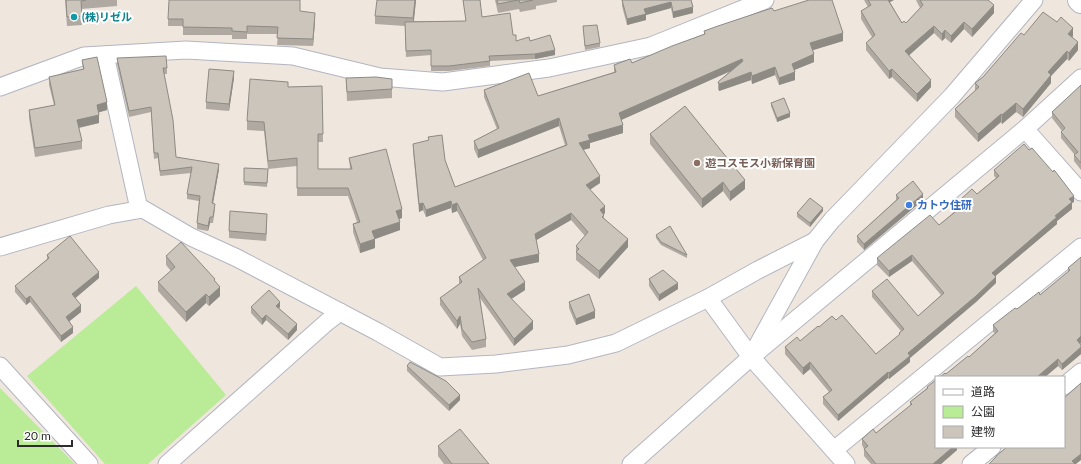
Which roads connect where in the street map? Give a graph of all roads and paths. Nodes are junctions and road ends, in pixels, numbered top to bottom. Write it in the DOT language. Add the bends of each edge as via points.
graph roads {
  1 [pos="765,0"];
  2 [pos="1034,0"];
  3 [pos="105,55"];
  4 [pos="1081,78"];
  5 [pos="0,87"];
  6 [pos="1025,129"];
  7 [pos="1081,192"];
  8 [pos="139,209"];
  9 [pos="815,241"];
  10 [pos="1081,246"];
  11 [pos="0,247"];
  12 [pos="708,298"];
  13 [pos="340,312"];
  14 [pos="751,357"];
  15 [pos="0,366"];
  16 [pos="1081,372"];
  17 [pos="1065,385"];
  18 [pos="991,448"];
  19 [pos="834,450"];
  20 [pos="89,464"];
  21 [pos="167,464"];
  22 [pos="631,464"];
  23 [pos="846,464"];
  24 [pos="971,464"];
  1 -- 3 [label="street" via="651,46 549,68 443,82 380,77 293,56 186,50"];
  2 -- 9 [label="street" via="952,96 832,220"];
  3 -- 5 [label="street" via="84,56"];
  3 -- 8 [label="street"];
  4 -- 6 [label="street"];
  6 -- 7 [label="street"];
  6 -- 14 [label="street"];
  8 -- 11 [label="street"];
  8 -- 13 [label="street"];
  9 -- 12 [label="street"];
  9 -- 14 [label="street"];
  10 -- 19 [label="street"];
  12 -- 13 [label="street" via="616,343 568,355 496,364 440,367"];
  12 -- 14 [label="street"];
  13 -- 21 [label="street"];
  14 -- 19 [label="street"];
  14 -- 22 [label="street"];
  15 -- 20 [label="street"];
  16 -- 17 [label="street"];
  18 -- 24 [label="street"];
  19 -- 23 [label="street"];
}
